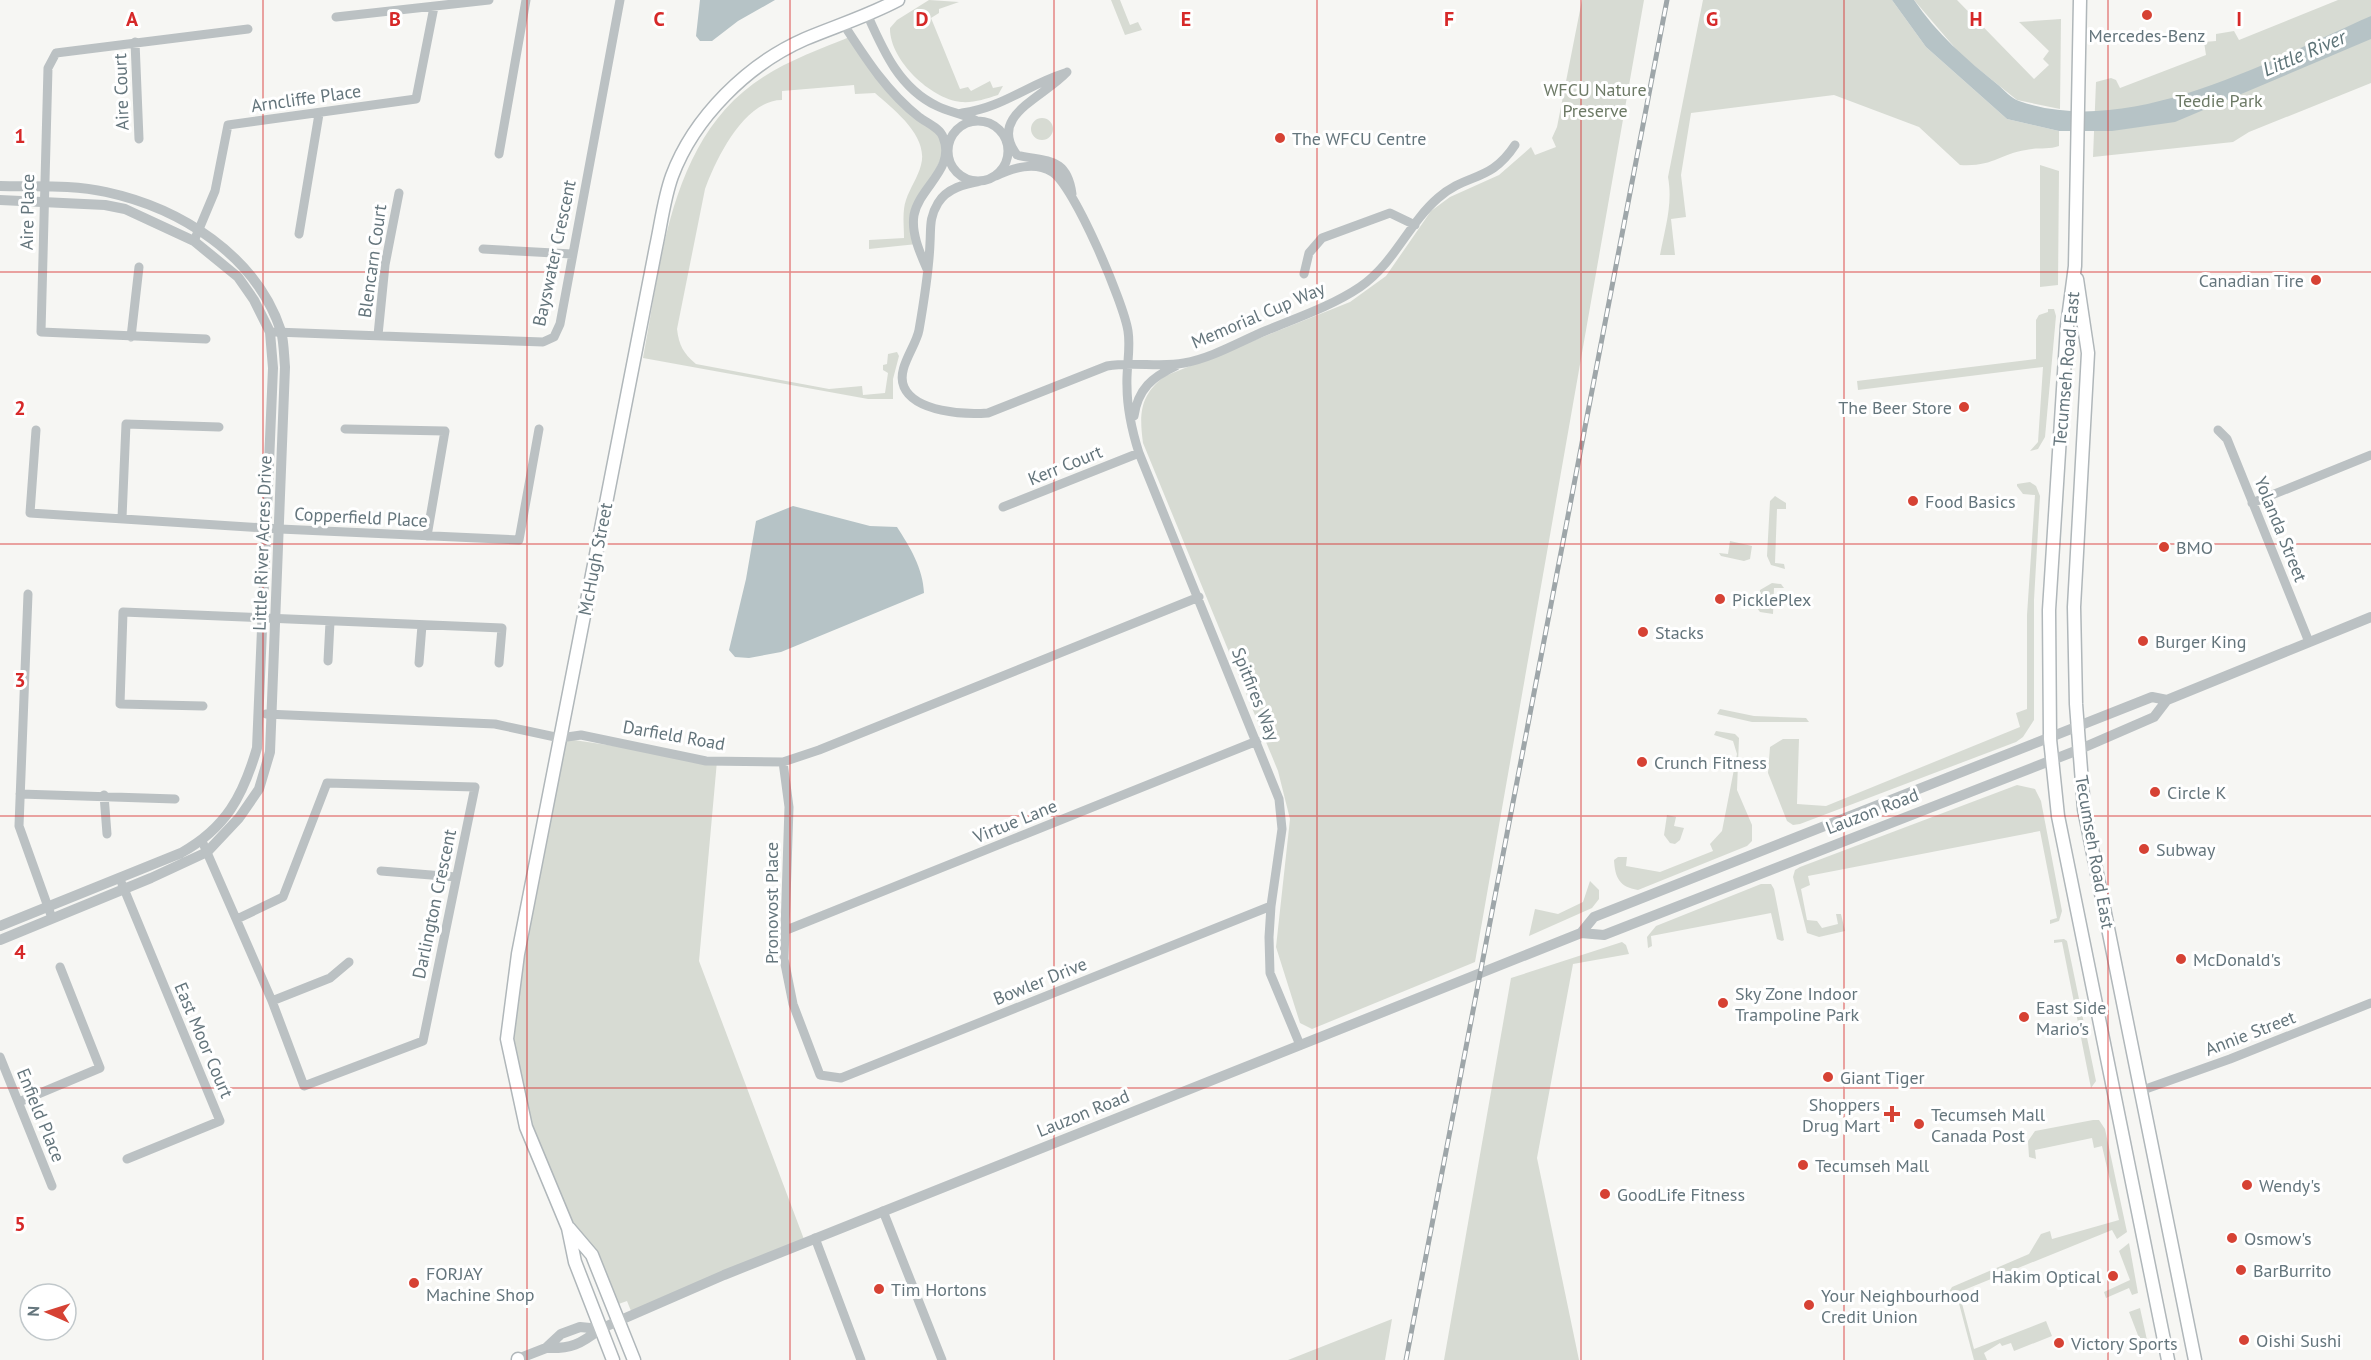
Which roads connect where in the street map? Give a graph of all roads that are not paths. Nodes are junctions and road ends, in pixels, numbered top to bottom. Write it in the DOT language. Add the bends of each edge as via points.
graph roads {
  1 [pos="489,0"];
  2 [pos="526,0"];
  3 [pos="620,0"];
  4 [pos="898,0"];
  5 [pos="2080,0"];
  6 [pos="434,7"];
  7 [pos="867,14"];
  8 [pos="336,17"];
  9 [pos="844,25"];
  10 [pos="248,29"];
  11 [pos="135,42"];
  12 [pos="962,113"];
  13 [pos="319,114"];
  14 [pos="976,121"];
  15 [pos="139,140"];
  16 [pos="1007,142"];
  17 [pos="1515,145"];
  18 [pos="946,148"];
  19 [pos="499,154"];
  20 [pos="996,176"];
  21 [pos="981,181"];
  22 [pos="0,186"];
  23 [pos="44,188"];
  24 [pos="399,193"];
  25 [pos="1073,196"];
  26 [pos="0,200"];
  27 [pos="43,202"];
  28 [pos="1415,225"];
  29 [pos="200,228"];
  30 [pos="299,234"];
  31 [pos="194,241"];
  32 [pos="483,249"];
  33 [pos="572,254"];
  34 [pos="2075,266"];
  35 [pos="139,267"];
  36 [pos="927,269"];
  37 [pos="1304,274"];
  38 [pos="275,332"];
  39 [pos="378,335"];
  40 [pos="131,337"];
  41 [pos="206,339"];
  42 [pos="1128,362"];
  43 [pos="1184,363"];
  44 [pos="219,427"];
  45 [pos="345,429"];
  46 [pos="539,429"];
  47 [pos="36,430"];
  48 [pos="1132,430"];
  49 [pos="2218,430"];
  50 [pos="1139,453"];
  51 [pos="2371,455"];
  52 [pos="2252,503"];
  53 [pos="1003,507"];
  54 [pos="122,518"];
  55 [pos="265,527"];
  56 [pos="280,529"];
  57 [pos="427,536"];
  58 [pos="28,594"];
  59 [pos="1198,597"];
  60 [pos="261,616"];
  61 [pos="2371,617"];
  62 [pos="276,619"];
  63 [pos="330,622"];
  64 [pos="422,625"];
  65 [pos="2310,642"];
  66 [pos="328,661"];
  67 [pos="419,663"];
  68 [pos="499,663"];
  69 [pos="2167,700"];
  70 [pos="203,706"];
  71 [pos="258,714"];
  72 [pos="272,714"];
  73 [pos="2077,728"];
  74 [pos="560,738"];
  75 [pos="2050,738"];
  76 [pos="1257,741"];
  77 [pos="2078,750"];
  78 [pos="2051,759"];
  79 [pos="783,762"];
  80 [pos="20,794"];
  81 [pos="104,795"];
  82 [pos="175,799"];
  83 [pos="107,834"];
  84 [pos="205,847"];
  85 [pos="381,871"];
  86 [pos="456,877"];
  87 [pos="120,878"];
  88 [pos="124,890"];
  89 [pos="1271,906"];
  90 [pos="48,907"];
  91 [pos="52,918"];
  92 [pos="237,919"];
  93 [pos="0,926"];
  94 [pos="784,931"];
  95 [pos="1581,933"];
  96 [pos="0,940"];
  97 [pos="349,962"];
  98 [pos="60,967"];
  99 [pos="272,1001"];
  100 [pos="2371,1003"];
  101 [pos="1300,1045"];
  102 [pos="0,1057"];
  103 [pos="820,1075"];
  104 [pos="2140,1091"];
  105 [pos="19,1102"];
  106 [pos="127,1159"];
  107 [pos="52,1186"];
  108 [pos="883,1211"];
  109 [pos="568,1228"];
  110 [pos="815,1238"];
  111 [pos="619,1322"];
  112 [pos="600,1329"];
  113 [pos="517,1360"];
  114 [pos="613,1360"];
  115 [pos="634,1360"];
  116 [pos="861,1360"];
  117 [pos="942,1360"];
  118 [pos="2168,1360"];
  119 [pos="2195,1360"];
  1 -- 6 [label="street"];
  2 -- 19 [label="street"];
  3 -- 33 [label="street, Bayswater Crescent"];
  4 -- 7 [label="main road, McHugh Street"];
  5 -- 34 [label="main road, Tecumseh Road East"];
  6 -- 8 [label="street"];
  6 -- 13 [label="street, Arncliffe Place" via="416,99"];
  7 -- 9 [label="main road, McHugh Street"];
  7 -- 12 [label="street" via="888,61 915,93 938,107"];
  9 -- 18 [label="street" via="891,92 943,135"];
  9 -- 74 [label="main road, McHugh Street" via="804,40 730,89 705,116 672,175"];
  10 -- 11 [label="street, Aire Place"];
  11 -- 15 [label="street, Aire Court"];
  11 -- 23 [label="street, Aire Place" via="56,53 48,68"];
  12 -- 14 [label="street"];
  12 -- 16 [label="street" via="1006,102 1067,72 1014,116 1006,130"];
  13 -- 29 [label="street, Arncliffe Place" via="228,125 215,191"];
  13 -- 30 [label="street"];
  14 -- 16 [label="street" via="1001,130"];
  14 -- 18 [label="street" via="951,134"];
  16 -- 20 [label="street" via="1008,155"];
  16 -- 25 [label="street" via="1017,155 1048,159 1062,167"];
  17 -- 28 [label="street, Memorial Cup Way" via="1504,162 1491,172 1442,195"];
  18 -- 21 [label="street" via="949,163 957,174"];
  18 -- 36 [label="street" via="945,166 923,194 914,215 915,234"];
  20 -- 21 [label="street"];
  20 -- 25 [label="street" via="1012,168 1042,167 1054,173"];
  21 -- 36 [label="street, Memorial Cup Way" via="957,187 939,201 930,218"];
  22 -- 23 [label="street, Little River Acres Drive"];
  23 -- 27 [label="street, Aire Place"];
  23 -- 29 [label="street, Little River Acres Drive" via="103,191"];
  24 -- 39 [label="street, Blencarn Court" via="385,265"];
  25 -- 42 [label="street" via="1124,311 1129,334"];
  26 -- 27 [label="street, Little River Acres Drive"];
  27 -- 31 [label="street, Little River Acres Drive" via="125,209"];
  27 -- 40 [label="street, Aire Place" via="40,332"];
  28 -- 37 [label="street" via="1390,213 1322,238 1308,253"];
  28 -- 43 [label="street, Memorial Cup Way" via="1389,261 1361,287"];
  29 -- 31 [label="street, Arncliffe Place"];
  29 -- 38 [label="street, Little River Acres Drive" via="244,266 265,295"];
  31 -- 38 [label="street, Little River Acres Drive" via="238,277"];
  32 -- 33 [label="street"];
  33 -- 39 [label="street, Bayswater Crescent" via="560,324 554,337 543,342"];
  34 -- 73 [label="main road, Tecumseh Road East" via="2088,352 2074,607"];
  34 -- 75 [label="main road, Tecumseh Road East" via="2067,326 2049,610"];
  35 -- 40 [label="street"];
  36 -- 42 [label="street, Memorial Cup Way" via="918,334 902,375 904,387 913,399 967,415 988,412 1107,366"];
  38 -- 39 [label="street, Bayswater Crescent"];
  38 -- 55 [label="street, Little River Acres Drive"];
  38 -- 56 [label="street, Little River Acres Drive" via="285,367"];
  40 -- 41 [label="street, Aire Place"];
  42 -- 43 [label="street, Memorial Cup Way"];
  42 -- 48 [label="street, Spitfires Way"];
  43 -- 48 [label="street" via="1148,381 1136,402"];
  44 -- 54 [label="street" via="126,424"];
  45 -- 57 [label="street" via="445,431"];
  46 -- 57 [label="street, Copperfield Place" via="519,540"];
  47 -- 54 [label="street, Copperfield Place" via="30,513"];
  48 -- 50 [label="street, Spitfires Way"];
  49 -- 52 [label="street, Yolanda Street" via="2227,439"];
  50 -- 53 [label="street, Kerr Court"];
  50 -- 59 [label="street, Spitfires Way"];
  51 -- 52 [label="street"];
  52 -- 65 [label="street, Yolanda Street"];
  54 -- 55 [label="street, Copperfield Place"];
  55 -- 56 [label="street, Copperfield Place"];
  55 -- 60 [label="street, Little River Acres Drive"];
  56 -- 57 [label="street, Copperfield Place"];
  56 -- 62 [label="street, Little River Acres Drive"];
  58 -- 80 [label="street"];
  59 -- 76 [label="street, Spitfires Way"];
  59 -- 79 [label="street, Darfield Road"];
  60 -- 62 [label="street"];
  60 -- 70 [label="street" via="123,612 120,704"];
  60 -- 71 [label="street, Little River Acres Drive"];
  61 -- 65 [label="street, Lauzon Road"];
  62 -- 63 [label="street"];
  62 -- 72 [label="street, Little River Acres Drive"];
  63 -- 64 [label="street"];
  63 -- 66 [label="street"];
  64 -- 67 [label="street"];
  64 -- 68 [label="street" via="502,628"];
  65 -- 69 [label="street, Lauzon Road"];
  69 -- 73 [label="street, Lauzon Road" via="2152,697"];
  69 -- 77 [label="street, Lauzon Road" via="2154,717"];
  71 -- 72 [label="street, Darfield Road"];
  71 -- 84 [label="street, Little River Acres Drive" via="257,748 247,782"];
  72 -- 74 [label="street, Darfield Road" via="495,724"];
  72 -- 84 [label="street, Little River Acres Drive" via="270,752 259,789 239,818"];
  73 -- 75 [label="street, Lauzon Road"];
  73 -- 77 [label="main road, Tecumseh Road East"];
  74 -- 79 [label="street, Darfield Road" via="581,735 706,761"];
  74 -- 109 [label="main road, McHugh Street" via="518,954 507,1039 526,1127"];
  75 -- 78 [label="main road, Tecumseh Road East"];
  75 -- 95 [label="street, Lauzon Road" via="1594,917"];
  76 -- 89 [label="street, Spitfires Way" via="1279,799 1282,829"];
  76 -- 94 [label="street, Virtue Lane"];
  77 -- 78 [label="street, Lauzon Road"];
  77 -- 104 [label="main road, Tecumseh Road East" via="2084,809"];
  78 -- 95 [label="street, Lauzon Road" via="1604,935"];
  78 -- 118 [label="main road, Tecumseh Road East" via="2058,816"];
  79 -- 94 [label="street, Pronovost Place" via="789,807"];
  80 -- 81 [label="street"];
  80 -- 90 [label="street" via="19,826"];
  81 -- 82 [label="street"];
  81 -- 83 [label="street"];
  84 -- 87 [label="street, Little River Acres Drive"];
  84 -- 88 [label="street, Little River Acres Drive"];
  84 -- 92 [label="street, Darlington Crescent"];
  85 -- 86 [label="street"];
  86 -- 92 [label="street, Darlington Crescent" via="475,787 327,783 283,897"];
  86 -- 99 [label="street, Darlington Crescent" via="423,1041 304,1086"];
  87 -- 88 [label="street, East Moor Court"];
  87 -- 90 [label="street, Little River Acres Drive"];
  88 -- 91 [label="street, Little River Acres Drive"];
  88 -- 106 [label="street, East Moor Court" via="220,1121"];
  89 -- 101 [label="street, Spitfires Way" via="1270,973"];
  89 -- 103 [label="street, Bowler Drive" via="841,1078"];
  90 -- 91 [label="street"];
  90 -- 93 [label="street, Little River Acres Drive"];
  91 -- 96 [label="street, Little River Acres Drive"];
  92 -- 99 [label="street, Darlington Crescent"];
  94 -- 103 [label="street, Pronovost Place" via="784,959 794,1004"];
  95 -- 101 [label="street, Lauzon Road"];
  97 -- 99 [label="street" via="330,978"];
  98 -- 105 [label="street" via="100,1068"];
  100 -- 104 [label="street, Annie Street"];
  101 -- 108 [label="street, Lauzon Road"];
  102 -- 105 [label="street, Enfield Place"];
  104 -- 119 [label="main road, Tecumseh Road East"];
  105 -- 107 [label="street, Enfield Place"];
  108 -- 110 [label="street, Lauzon Road"];
  108 -- 117 [label="street"];
  109 -- 111 [label="main road, McHugh Street" via="592,1255"];
  109 -- 112 [label="main road, McHugh Street" via="575,1262"];
  110 -- 111 [label="street, Lauzon Road"];
  110 -- 116 [label="street"];
  111 -- 112 [label="street, Lauzon Road"];
  111 -- 115 [label="main road, McHugh Street"];
  112 -- 113 [label="street, Lauzon Road" via="580,1327 561,1334 546,1348"];
  112 -- 114 [label="main road, McHugh Street"];
}
